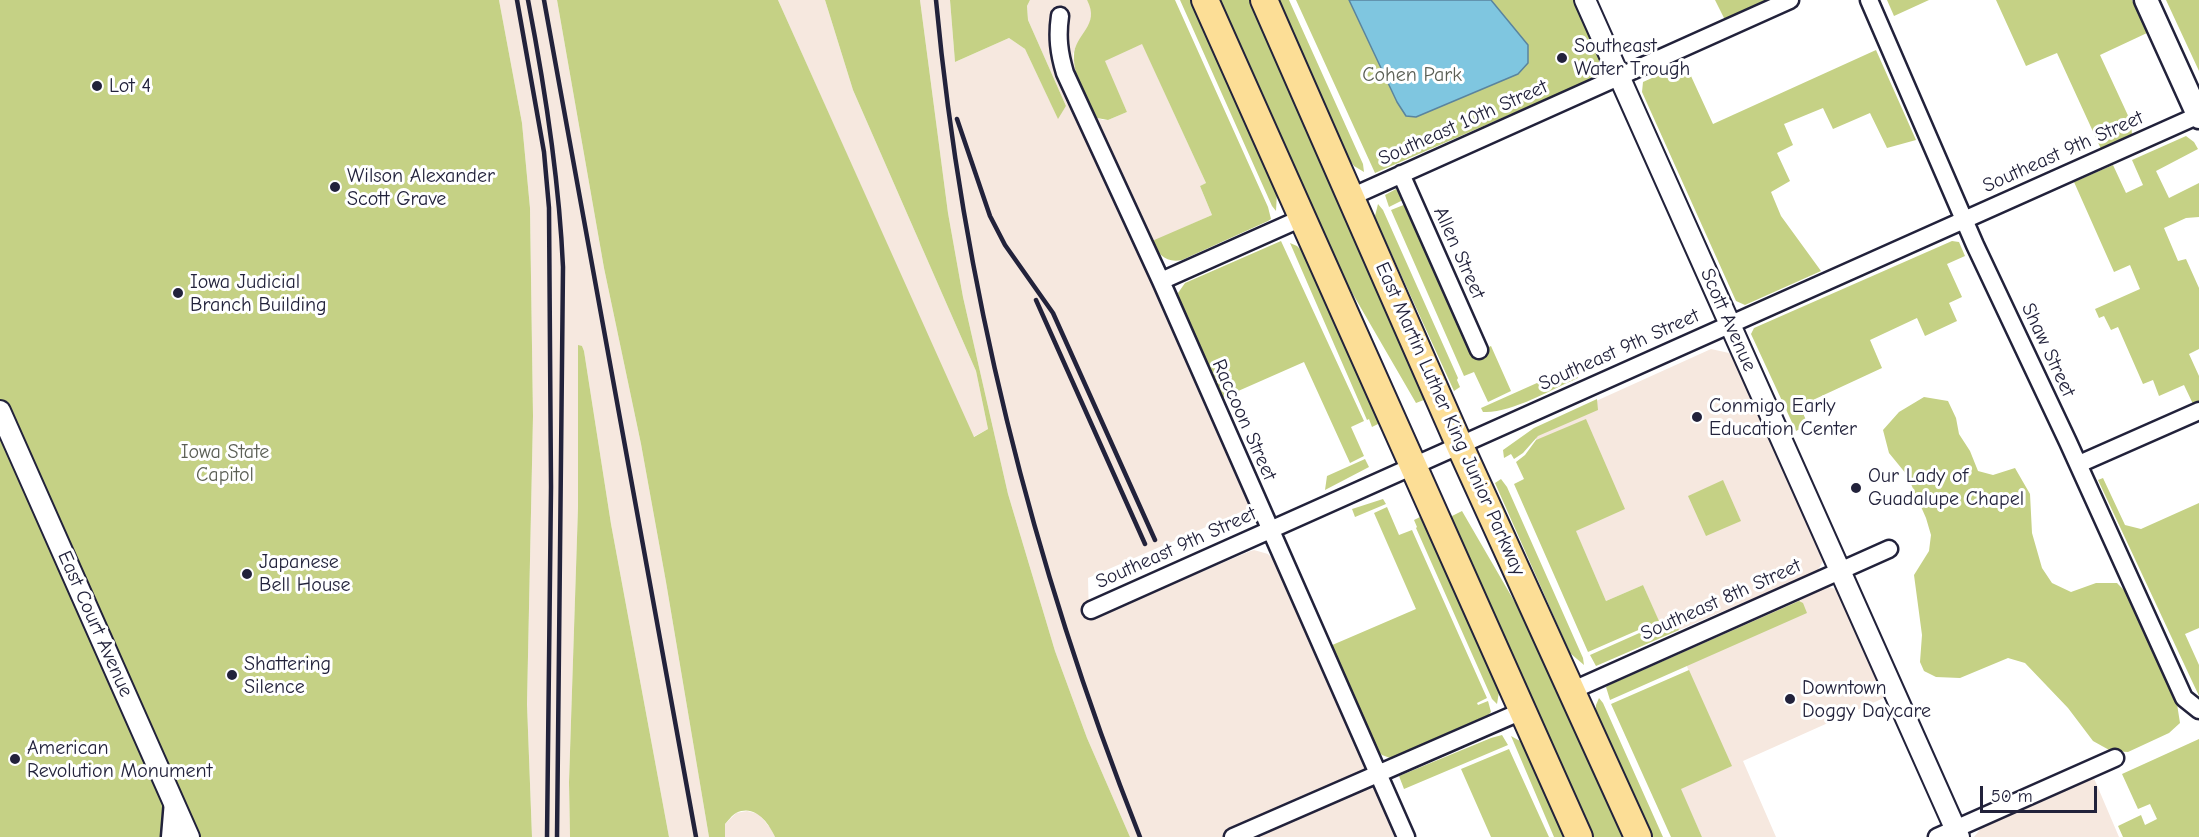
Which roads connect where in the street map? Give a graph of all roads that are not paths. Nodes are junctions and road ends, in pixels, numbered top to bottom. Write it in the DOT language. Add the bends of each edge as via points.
graph roads {
  1 [pos="1205,0"];
  2 [pos="1264,0"];
  3 [pos="1585,0"];
  4 [pos="1790,0"];
  5 [pos="1869,0"];
  6 [pos="2146,0"];
  7 [pos="1060,16"];
  8 [pos="1619,76"];
  9 [pos="2199,116"];
  10 [pos="1401,174"];
  11 [pos="1351,197"];
  12 [pos="1302,218"];
  13 [pos="1964,219"];
  14 [pos="1161,281"];
  15 [pos="1730,323"];
  16 [pos="1479,350"];
  17 [pos="0,411"];
  18 [pos="2199,411"];
  19 [pos="4,425"];
  20 [pos="1459,444"];
  21 [pos="2079,464"];
  22 [pos="1413,465"];
  23 [pos="1269,530"];
  24 [pos="1889,549"];
  25 [pos="1840,571"];
  26 [pos="1091,610"];
  27 [pos="1571,691"];
  28 [pos="2199,710"];
  29 [pos="1522,711"];
  30 [pos="2115,758"];
  31 [pos="1378,774"];
  32 [pos="173,801"];
  33 [pos="1958,833"];
  34 [pos="170,837"];
  35 [pos="189,837"];
  36 [pos="1233,837"];
  37 [pos="1406,837"];
  38 [pos="1579,837"];
  39 [pos="1638,837"];
  40 [pos="1936,837"];
  1 -- 12 [label="main road"];
  2 -- 11 [label="main road, East Martin Luther King Junior Parkway"];
  3 -- 8 [label="street, Scott Avenue"];
  4 -- 8 [label="street, Southeast 10th Street"];
  5 -- 13 [label="street, Shaw Street"];
  6 -- 9 [label="main road"];
  7 -- 14 [label="street, Raccoon Street" via="1059,53 1065,73"];
  8 -- 10 [label="street, Southeast 10th Street"];
  8 -- 15 [label="street, Scott Avenue"];
  9 -- 13 [label="street, Southeast 9th Street"];
  10 -- 11 [label="street, Southeast 10th Street"];
  10 -- 16 [label="street, Allen Street"];
  11 -- 20 [label="main road, East Martin Luther King Junior Parkway"];
  12 -- 14 [label="street"];
  12 -- 22 [label="main road"];
  13 -- 15 [label="street, Southeast 9th Street"];
  13 -- 21 [label="street, Shaw Street"];
  14 -- 23 [label="street, Raccoon Street"];
  15 -- 20 [label="street, Southeast 9th Street"];
  15 -- 25 [label="street, Scott Avenue"];
  17 -- 19 [label="street, East Court Avenue"];
  18 -- 21 [label="street"];
  19 -- 32 [label="street, East Court Avenue"];
  20 -- 22 [label="street, Southeast 9th Street"];
  20 -- 27 [label="main road, East Martin Luther King Junior Parkway"];
  21 -- 28 [label="street, Shaw Street" via="2184,698"];
  22 -- 23 [label="street, Southeast 9th Street"];
  22 -- 29 [label="main road"];
  23 -- 26 [label="street, Southeast 9th Street"];
  23 -- 31 [label="street, Raccoon Street"];
  24 -- 25 [label="street, Southeast 8th Street"];
  25 -- 27 [label="street, Southeast 8th Street"];
  25 -- 33 [label="street, Scott Avenue"];
  27 -- 39 [label="main road, East Martin Luther King Junior Parkway"];
  29 -- 31 [label="street"];
  29 -- 38 [label="main road"];
  30 -- 33 [label="street"];
  31 -- 36 [label="street"];
  31 -- 37 [label="street, Raccoon Street"];
  32 -- 34 [label="street"];
  32 -- 35 [label="street, East Court Avenue"];
  33 -- 40 [label="street"];
}
